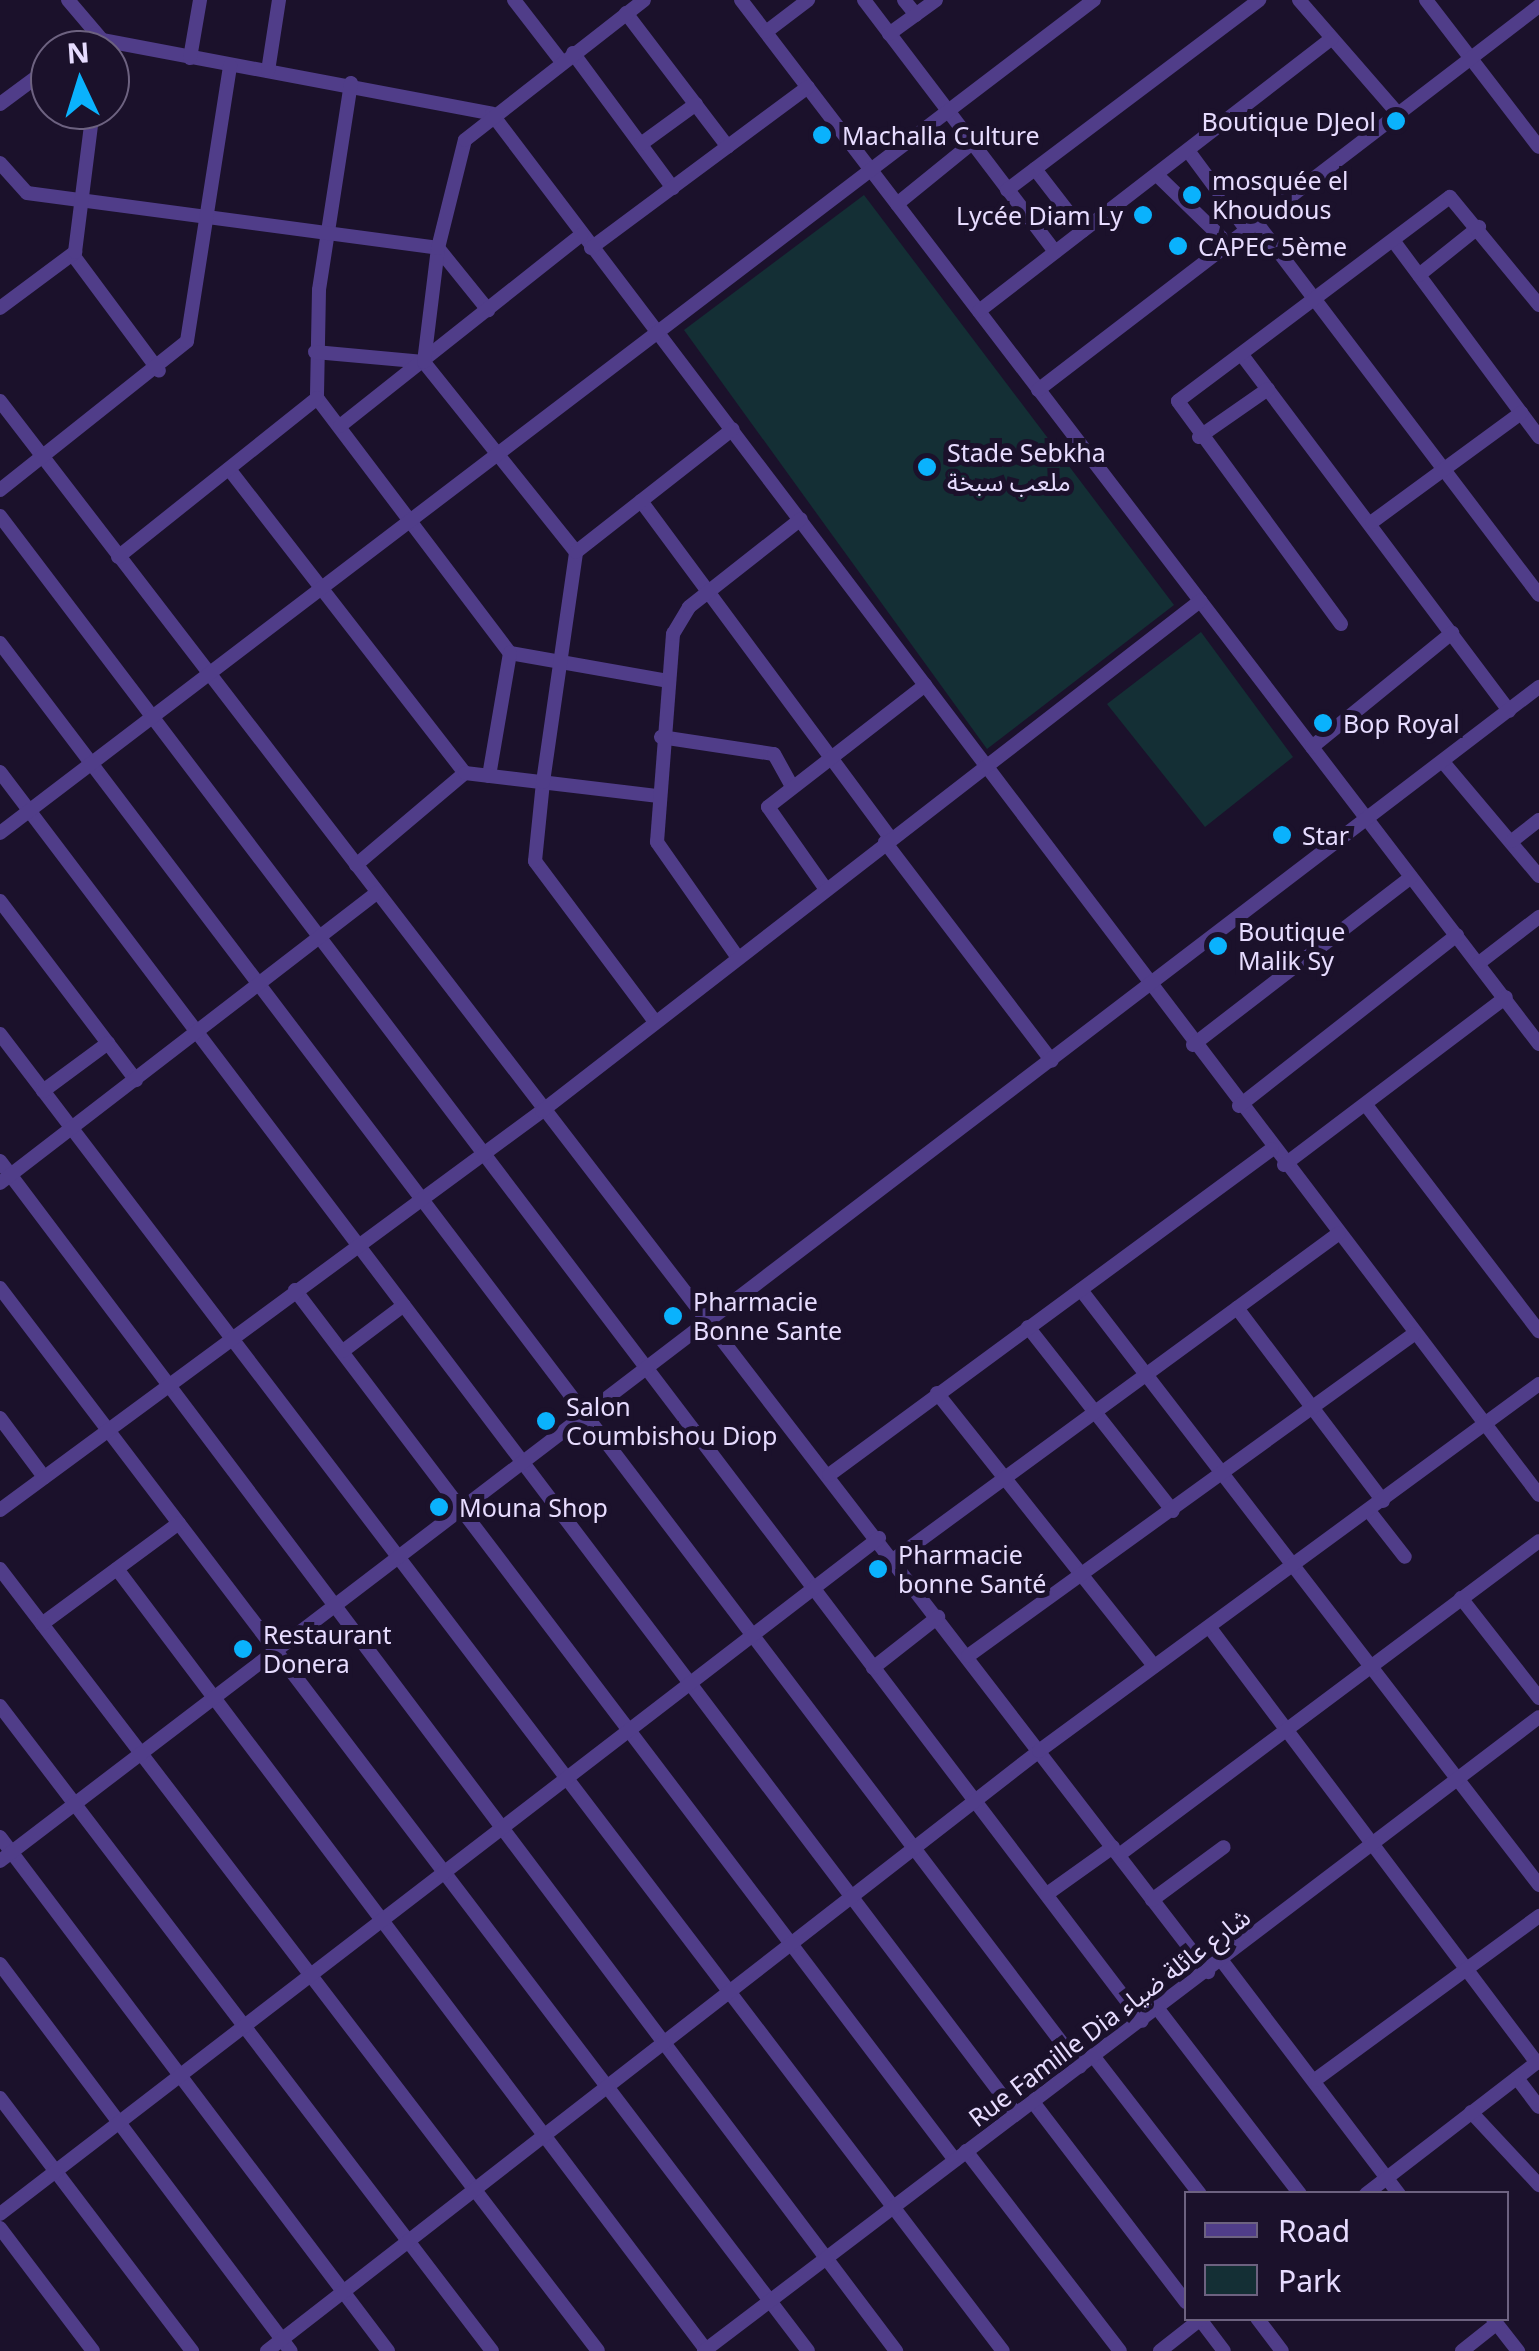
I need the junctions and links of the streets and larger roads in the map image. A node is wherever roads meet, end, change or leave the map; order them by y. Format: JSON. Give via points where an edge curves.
{"nodes":[{"id":1,"x":68,"y":0,"type":"edge"},
{"id":2,"x":200,"y":0,"type":"edge"},
{"id":3,"x":278,"y":0,"type":"edge"},
{"id":4,"x":514,"y":0,"type":"edge"},
{"id":5,"x":644,"y":0,"type":"edge"},
{"id":6,"x":741,"y":0,"type":"edge"},
{"id":7,"x":808,"y":0,"type":"edge"},
{"id":8,"x":864,"y":0,"type":"edge"},
{"id":9,"x":904,"y":0,"type":"edge"},
{"id":10,"x":936,"y":0,"type":"edge"},
{"id":11,"x":1094,"y":0,"type":"edge"},
{"id":12,"x":1260,"y":0,"type":"edge"},
{"id":13,"x":1299,"y":0,"type":"edge"},
{"id":14,"x":1426,"y":0,"type":"edge"},
{"id":15,"x":1539,"y":6,"type":"edge"},
{"id":16,"x":626,"y":13,"type":"junction"},
{"id":17,"x":916,"y":15,"type":"junction"},
{"id":18,"x":91,"y":30,"type":"edge"},
{"id":19,"x":766,"y":32,"type":"junction"},
{"id":20,"x":889,"y":34,"type":"junction"},
{"id":21,"x":1332,"y":38,"type":"junction"},
{"id":22,"x":130,"y":47,"type":"edge"},
{"id":23,"x":190,"y":58,"type":"junction"},
{"id":24,"x":568,"y":58,"type":"junction"},
{"id":25,"x":1469,"y":59,"type":"junction"},
{"id":26,"x":230,"y":65,"type":"junction"},
{"id":27,"x":268,"y":71,"type":"junction"},
{"id":28,"x":30,"y":82,"type":"edge"},
{"id":29,"x":351,"y":83,"type":"junction"},
{"id":30,"x":808,"y":87,"type":"junction"},
{"id":31,"x":0,"y":104,"type":"edge"},
{"id":32,"x":696,"y":104,"type":"junction"},
{"id":33,"x":948,"y":112,"type":"junction"},
{"id":34,"x":492,"y":114,"type":"junction"},
{"id":35,"x":1398,"y":114,"type":"junction"},
{"id":36,"x":91,"y":130,"type":"edge"},
{"id":37,"x":641,"y":144,"type":"junction"},
{"id":38,"x":972,"y":144,"type":"junction"},
{"id":39,"x":728,"y":147,"type":"junction"},
{"id":40,"x":1539,"y":147,"type":"edge"},
{"id":41,"x":1189,"y":152,"type":"junction"},
{"id":42,"x":0,"y":162,"type":"edge"},
{"id":43,"x":1034,"y":169,"type":"junction"},
{"id":44,"x":872,"y":170,"type":"junction"},
{"id":45,"x":1158,"y":176,"type":"junction"},
{"id":46,"x":673,"y":188,"type":"junction"},
{"id":47,"x":1007,"y":190,"type":"junction"},
{"id":48,"x":82,"y":202,"type":"junction"},
{"id":49,"x":897,"y":204,"type":"junction"},
{"id":50,"x":210,"y":216,"type":"junction"},
{"id":51,"x":1251,"y":226,"type":"junction"},
{"id":52,"x":1479,"y":227,"type":"junction"},
{"id":53,"x":1083,"y":231,"type":"junction"},
{"id":54,"x":328,"y":234,"type":"junction"},
{"id":55,"x":581,"y":235,"type":"junction"},
{"id":56,"x":1395,"y":243,"type":"junction"},
{"id":57,"x":1228,"y":244,"type":"junction"},
{"id":58,"x":438,"y":248,"type":"junction"},
{"id":59,"x":592,"y":248,"type":"junction"},
{"id":60,"x":1055,"y":252,"type":"junction"},
{"id":61,"x":73,"y":255,"type":"junction"},
{"id":62,"x":1418,"y":275,"type":"junction"},
{"id":63,"x":1315,"y":298,"type":"junction"},
{"id":64,"x":1539,"y":306,"type":"edge"},
{"id":65,"x":0,"y":308,"type":"edge"},
{"id":66,"x":488,"y":310,"type":"junction"},
{"id":67,"x":979,"y":311,"type":"junction"},
{"id":68,"x":660,"y":334,"type":"junction"},
{"id":69,"x":316,"y":352,"type":"junction"},
{"id":70,"x":1242,"y":354,"type":"junction"},
{"id":71,"x":424,"y":362,"type":"junction"},
{"id":72,"x":159,"y":371,"type":"junction"},
{"id":73,"x":1268,"y":389,"type":"junction"},
{"id":74,"x":1038,"y":390,"type":"junction"},
{"id":75,"x":317,"y":398,"type":"junction"},
{"id":76,"x":0,"y":402,"type":"edge"},
{"id":77,"x":1521,"y":413,"type":"junction"},
{"id":78,"x":340,"y":426,"type":"junction"},
{"id":79,"x":733,"y":428,"type":"junction"},
{"id":80,"x":1199,"y":437,"type":"junction"},
{"id":81,"x":1539,"y":437,"type":"edge"},
{"id":82,"x":41,"y":456,"type":"junction"},
{"id":83,"x":498,"y":457,"type":"junction"},
{"id":84,"x":1443,"y":468,"type":"junction"},
{"id":85,"x":229,"y":469,"type":"junction"},
{"id":86,"x":0,"y":490,"type":"edge"},
{"id":87,"x":640,"y":500,"type":"junction"},
{"id":88,"x":0,"y":516,"type":"edge"},
{"id":89,"x":801,"y":518,"type":"junction"},
{"id":90,"x":414,"y":522,"type":"junction"},
{"id":91,"x":1372,"y":522,"type":"junction"},
{"id":92,"x":576,"y":552,"type":"junction"},
{"id":93,"x":118,"y":557,"type":"junction"},
{"id":94,"x":324,"y":590,"type":"junction"},
{"id":95,"x":708,"y":592,"type":"junction"},
{"id":96,"x":1539,"y":595,"type":"edge"},
{"id":97,"x":1200,"y":600,"type":"junction"},
{"id":98,"x":1342,"y":624,"type":"dead end"},
{"id":99,"x":1452,"y":633,"type":"junction"},
{"id":100,"x":0,"y":642,"type":"edge"},
{"id":101,"x":510,"y":653,"type":"junction"},
{"id":102,"x":560,"y":668,"type":"junction"},
{"id":103,"x":210,"y":676,"type":"junction"},
{"id":104,"x":668,"y":681,"type":"junction"},
{"id":105,"x":925,"y":685,"type":"junction"},
{"id":106,"x":1539,"y":687,"type":"edge"},
{"id":107,"x":1509,"y":712,"type":"junction"},
{"id":108,"x":153,"y":718,"type":"junction"},
{"id":109,"x":661,"y":737,"type":"junction"},
{"id":110,"x":1312,"y":746,"type":"junction"},
{"id":111,"x":828,"y":756,"type":"junction"},
{"id":112,"x":92,"y":762,"type":"junction"},
{"id":113,"x":1443,"y":762,"type":"junction"},
{"id":114,"x":986,"y":765,"type":"junction"},
{"id":115,"x":0,"y":772,"type":"edge"},
{"id":116,"x":466,"y":773,"type":"junction"},
{"id":117,"x":488,"y":776,"type":"junction"},
{"id":118,"x":543,"y":782,"type":"junction"},
{"id":119,"x":791,"y":785,"type":"junction"},
{"id":120,"x":657,"y":796,"type":"junction"},
{"id":121,"x":30,"y":810,"type":"junction"},
{"id":122,"x":1368,"y":820,"type":"junction"},
{"id":123,"x":1539,"y":820,"type":"edge"},
{"id":124,"x":0,"y":834,"type":"edge"},
{"id":125,"x":888,"y":841,"type":"junction"},
{"id":126,"x":1512,"y":841,"type":"junction"},
{"id":127,"x":356,"y":865,"type":"junction"},
{"id":128,"x":1539,"y":876,"type":"edge"},
{"id":129,"x":1411,"y":877,"type":"junction"},
{"id":130,"x":825,"y":888,"type":"junction"},
{"id":131,"x":378,"y":893,"type":"junction"},
{"id":132,"x":0,"y":901,"type":"edge"},
{"id":133,"x":1539,"y":917,"type":"edge"},
{"id":134,"x":1457,"y":935,"type":"junction"},
{"id":135,"x":319,"y":938,"type":"junction"},
{"id":136,"x":736,"y":955,"type":"junction"},
{"id":137,"x":1479,"y":963,"type":"junction"},
{"id":138,"x":261,"y":983,"type":"junction"},
{"id":139,"x":1148,"y":987,"type":"junction"},
{"id":140,"x":1506,"y":997,"type":"junction"},
{"id":141,"x":652,"y":1020,"type":"junction"},
{"id":142,"x":196,"y":1033,"type":"junction"},
{"id":143,"x":0,"y":1034,"type":"edge"},
{"id":144,"x":108,"y":1042,"type":"junction"},
{"id":145,"x":1539,"y":1044,"type":"edge"},
{"id":146,"x":1193,"y":1045,"type":"junction"},
{"id":147,"x":1052,"y":1062,"type":"junction"},
{"id":148,"x":136,"y":1080,"type":"junction"},
{"id":149,"x":43,"y":1091,"type":"junction"},
{"id":150,"x":1366,"y":1105,"type":"junction"},
{"id":151,"x":1239,"y":1106,"type":"junction"},
{"id":152,"x":542,"y":1110,"type":"junction"},
{"id":153,"x":74,"y":1129,"type":"junction"},
{"id":154,"x":1272,"y":1149,"type":"junction"},
{"id":155,"x":480,"y":1155,"type":"junction"},
{"id":156,"x":0,"y":1161,"type":"edge"},
{"id":157,"x":1284,"y":1165,"type":"junction"},
{"id":158,"x":5,"y":1179,"type":"edge"},
{"id":159,"x":426,"y":1197,"type":"junction"},
{"id":160,"x":1338,"y":1234,"type":"junction"},
{"id":161,"x":360,"y":1246,"type":"junction"},
{"id":162,"x":0,"y":1288,"type":"edge"},
{"id":163,"x":295,"y":1290,"type":"junction"},
{"id":164,"x":1081,"y":1290,"type":"junction"},
{"id":165,"x":404,"y":1305,"type":"junction"},
{"id":166,"x":1237,"y":1308,"type":"junction"},
{"id":167,"x":710,"y":1324,"type":"junction"},
{"id":168,"x":1028,"y":1327,"type":"junction"},
{"id":169,"x":1539,"y":1331,"type":"edge"},
{"id":170,"x":1414,"y":1334,"type":"junction"},
{"id":171,"x":232,"y":1338,"type":"junction"},
{"id":172,"x":343,"y":1351,"type":"junction"},
{"id":173,"x":646,"y":1373,"type":"junction"},
{"id":174,"x":1146,"y":1379,"type":"junction"},
{"id":175,"x":1539,"y":1384,"type":"edge"},
{"id":176,"x":168,"y":1385,"type":"junction"},
{"id":177,"x":937,"y":1393,"type":"junction"},
{"id":178,"x":1313,"y":1408,"type":"junction"},
{"id":179,"x":583,"y":1417,"type":"junction"},
{"id":180,"x":1096,"y":1417,"type":"junction"},
{"id":181,"x":0,"y":1418,"type":"edge"},
{"id":182,"x":1484,"y":1426,"type":"junction"},
{"id":183,"x":108,"y":1430,"type":"junction"},
{"id":184,"x":529,"y":1460,"type":"junction"},
{"id":185,"x":1223,"y":1474,"type":"junction"},
{"id":186,"x":829,"y":1475,"type":"junction"},
{"id":187,"x":44,"y":1477,"type":"junction"},
{"id":188,"x":1011,"y":1480,"type":"junction"},
{"id":189,"x":1539,"y":1495,"type":"edge"},
{"id":190,"x":1383,"y":1501,"type":"junction"},
{"id":191,"x":0,"y":1510,"type":"edge"},
{"id":192,"x":462,"y":1511,"type":"junction"},
{"id":193,"x":1172,"y":1511,"type":"junction"},
{"id":194,"x":1369,"y":1511,"type":"junction"},
{"id":195,"x":178,"y":1523,"type":"junction"},
{"id":196,"x":879,"y":1538,"type":"junction"},
{"id":197,"x":1539,"y":1541,"type":"edge"},
{"id":198,"x":1405,"y":1557,"type":"dead end"},
{"id":199,"x":400,"y":1558,"type":"junction"},
{"id":200,"x":894,"y":1560,"type":"junction"},
{"id":201,"x":1293,"y":1568,"type":"junction"},
{"id":202,"x":0,"y":1569,"type":"edge"},
{"id":203,"x":118,"y":1569,"type":"junction"},
{"id":204,"x":1085,"y":1573,"type":"junction"},
{"id":205,"x":812,"y":1588,"type":"junction"},
{"id":206,"x":1461,"y":1598,"type":"junction"},
{"id":207,"x":337,"y":1605,"type":"junction"},
{"id":208,"x":938,"y":1617,"type":"junction"},
{"id":209,"x":42,"y":1624,"type":"junction"},
{"id":210,"x":1210,"y":1628,"type":"junction"},
{"id":211,"x":749,"y":1638,"type":"junction"},
{"id":212,"x":276,"y":1652,"type":"junction"},
{"id":213,"x":968,"y":1656,"type":"junction"},
{"id":214,"x":1154,"y":1666,"type":"junction"},
{"id":215,"x":1370,"y":1666,"type":"junction"},
{"id":216,"x":872,"y":1668,"type":"junction"},
{"id":217,"x":696,"y":1684,"type":"junction"},
{"id":218,"x":215,"y":1698,"type":"junction"},
{"id":219,"x":1539,"y":1698,"type":"edge"},
{"id":220,"x":0,"y":1706,"type":"edge"},
{"id":221,"x":1538,"y":1720,"type":"edge"},
{"id":222,"x":1285,"y":1729,"type":"junction"},
{"id":223,"x":632,"y":1732,"type":"junction"},
{"id":224,"x":1039,"y":1751,"type":"junction"},
{"id":225,"x":142,"y":1754,"type":"junction"},
{"id":226,"x":568,"y":1780,"type":"junction"},
{"id":227,"x":1458,"y":1780,"type":"junction"},
{"id":228,"x":976,"y":1801,"type":"junction"},
{"id":229,"x":76,"y":1803,"type":"junction"},
{"id":230,"x":506,"y":1828,"type":"junction"},
{"id":231,"x":0,"y":1837,"type":"edge"},
{"id":232,"x":1373,"y":1845,"type":"junction"},
{"id":233,"x":1224,"y":1847,"type":"dead end"},
{"id":234,"x":916,"y":1848,"type":"junction"},
{"id":235,"x":1116,"y":1852,"type":"junction"},
{"id":236,"x":6,"y":1857,"type":"edge"},
{"id":237,"x":446,"y":1874,"type":"junction"},
{"id":238,"x":1539,"y":1885,"type":"edge"},
{"id":239,"x":1046,"y":1894,"type":"junction"},
{"id":240,"x":854,"y":1897,"type":"junction"},
{"id":241,"x":1152,"y":1900,"type":"junction"},
{"id":242,"x":1539,"y":1916,"type":"edge"},
{"id":243,"x":384,"y":1922,"type":"junction"},
{"id":244,"x":793,"y":1945,"type":"junction"},
{"id":245,"x":1222,"y":1961,"type":"junction"},
{"id":246,"x":0,"y":1964,"type":"edge"},
{"id":247,"x":1467,"y":1970,"type":"junction"},
{"id":248,"x":1208,"y":1972,"type":"junction"},
{"id":249,"x":312,"y":1976,"type":"junction"},
{"id":250,"x":730,"y":1994,"type":"junction"},
{"id":251,"x":1158,"y":2009,"type":"junction"},
{"id":252,"x":1142,"y":2021,"type":"junction"},
{"id":253,"x":244,"y":2028,"type":"junction"},
{"id":254,"x":668,"y":2042,"type":"junction"},
{"id":255,"x":1094,"y":2057,"type":"junction"},
{"id":256,"x":1538,"y":2062,"type":"edge"},
{"id":257,"x":1080,"y":2067,"type":"junction"},
{"id":258,"x":181,"y":2076,"type":"junction"},
{"id":259,"x":1516,"y":2078,"type":"junction"},
{"id":260,"x":1315,"y":2080,"type":"junction"},
{"id":261,"x":609,"y":2090,"type":"junction"},
{"id":262,"x":0,"y":2098,"type":"edge"},
{"id":263,"x":1033,"y":2102,"type":"junction"},
{"id":264,"x":1539,"y":2107,"type":"edge"},
{"id":265,"x":1472,"y":2112,"type":"junction"},
{"id":266,"x":1016,"y":2114,"type":"junction"},
{"id":267,"x":119,"y":2124,"type":"junction"},
{"id":268,"x":547,"y":2138,"type":"junction"},
{"id":269,"x":961,"y":2156,"type":"junction"},
{"id":270,"x":57,"y":2171,"type":"junction"},
{"id":271,"x":1387,"y":2178,"type":"junction"},
{"id":272,"x":1539,"y":2185,"type":"edge"},
{"id":273,"x":1198,"y":2191,"type":"edge"},
{"id":274,"x":1298,"y":2191,"type":"edge"},
{"id":275,"x":1370,"y":2191,"type":"edge"},
{"id":276,"x":1397,"y":2191,"type":"edge"},
{"id":277,"x":477,"y":2193,"type":"junction"},
{"id":278,"x":892,"y":2207,"type":"junction"},
{"id":279,"x":0,"y":2214,"type":"edge"},
{"id":280,"x":0,"y":2228,"type":"edge"},
{"id":281,"x":409,"y":2244,"type":"junction"},
{"id":282,"x":826,"y":2258,"type":"junction"},
{"id":283,"x":344,"y":2294,"type":"junction"},
{"id":284,"x":1184,"y":2299,"type":"edge"},
{"id":285,"x":770,"y":2301,"type":"junction"},
{"id":286,"x":1198,"y":2321,"type":"edge"},
{"id":287,"x":1202,"y":2321,"type":"edge"},
{"id":288,"x":1258,"y":2321,"type":"edge"},
{"id":289,"x":1494,"y":2321,"type":"edge"},
{"id":290,"x":287,"y":2345,"type":"edge"},
{"id":291,"x":93,"y":2351,"type":"edge"},
{"id":292,"x":192,"y":2351,"type":"edge"},
{"id":293,"x":267,"y":2351,"type":"edge"},
{"id":294,"x":388,"y":2351,"type":"edge"},
{"id":295,"x":492,"y":2351,"type":"edge"},
{"id":296,"x":598,"y":2351,"type":"edge"},
{"id":297,"x":706,"y":2351,"type":"edge"},
{"id":298,"x":808,"y":2351,"type":"edge"},
{"id":299,"x":896,"y":2351,"type":"edge"},
{"id":300,"x":1004,"y":2351,"type":"edge"},
{"id":301,"x":1120,"y":2351,"type":"edge"},
{"id":302,"x":1160,"y":2351,"type":"edge"},
{"id":303,"x":1224,"y":2351,"type":"edge"},
{"id":304,"x":1282,"y":2351,"type":"edge"},
{"id":305,"x":1462,"y":2351,"type":"edge"},
{"id":306,"x":1518,"y":2351,"type":"edge"}],
"edges":[{"from":1,"to":18,"type":"street"},
{"from":2,"to":23,"type":"street"},
{"from":3,"to":27,"type":"street"},
{"from":4,"to":24,"type":"street"},
{"from":5,"to":16,"type":"street"},
{"from":6,"to":19,"type":"street"},
{"from":7,"to":19,"type":"street"},
{"from":8,"to":20,"type":"street"},
{"from":9,"to":17,"type":"street"},
{"from":10,"to":17,"type":"street"},
{"from":11,"to":33,"type":"street"},
{"from":12,"to":43,"type":"street"},
{"from":13,"to":21,"type":"street"},
{"from":14,"to":25,"type":"street"},
{"from":15,"to":25,"type":"street"},
{"from":16,"to":24,"type":"street"},
{"from":16,"to":32,"type":"street"},
{"from":17,"to":20,"type":"street"},
{"from":19,"to":30,"type":"street"},
{"from":20,"to":33,"type":"street"},
{"from":21,"to":35,"type":"street"},
{"from":21,"to":41,"type":"street"},
{"from":22,"to":23,"type":"street"},
{"from":23,"to":26,"type":"street"},
{"from":24,"to":34,"type":"street"},
{"from":24,"to":37,"type":"street"},
{"from":25,"to":35,"type":"street"},
{"from":25,"to":40,"type":"street"},
{"from":26,"to":27,"type":"street"},
{"from":26,"to":50,"type":"street"},
{"from":27,"to":29,"type":"street"},
{"from":28,"to":31,"type":"street"},
{"from":29,"to":34,"type":"street"},
{"from":29,"to":54,"type":"street"},
{"from":30,"to":39,"type":"street"},
{"from":30,"to":44,"type":"street"},
{"from":32,"to":37,"type":"street"},
{"from":32,"to":39,"type":"street"},
{"from":33,"to":38,"type":"street"},
{"from":33,"to":44,"type":"street"},
{"from":34,"to":55,"type":"street"},
{"from":34,"to":58,"type":"street","via":[[454,158]]},
{"from":35,"to":51,"type":"street"},
{"from":36,"to":48,"type":"street"},
{"from":37,"to":46,"type":"street"},
{"from":38,"to":47,"type":"street"},
{"from":38,"to":49,"type":"street"},
{"from":39,"to":46,"type":"street"},
{"from":41,"to":45,"type":"street"},
{"from":41,"to":51,"type":"street"},
{"from":42,"to":48,"type":"street","via":[[28,192]]},
{"from":43,"to":47,"type":"street"},
{"from":43,"to":53,"type":"street"},
{"from":44,"to":49,"type":"street"},
{"from":44,"to":68,"type":"street"},
{"from":45,"to":53,"type":"street"},
{"from":45,"to":57,"type":"street"},
{"from":46,"to":59,"type":"street"},
{"from":47,"to":60,"type":"street"},
{"from":48,"to":50,"type":"street"},
{"from":48,"to":61,"type":"street"},
{"from":49,"to":67,"type":"street"},
{"from":50,"to":54,"type":"street"},
{"from":50,"to":72,"type":"street","via":[[192,326]]},
{"from":51,"to":57,"type":"street"},
{"from":51,"to":63,"type":"street"},
{"from":52,"to":56,"type":"street","via":[[1450,197]]},
{"from":52,"to":62,"type":"street"},
{"from":52,"to":64,"type":"street"},
{"from":53,"to":60,"type":"street"},
{"from":54,"to":58,"type":"street"},
{"from":54,"to":69,"type":"street"},
{"from":55,"to":59,"type":"street"},
{"from":55,"to":66,"type":"street"},
{"from":56,"to":62,"type":"street"},
{"from":56,"to":63,"type":"street"},
{"from":57,"to":74,"type":"street"},
{"from":58,"to":66,"type":"street"},
{"from":58,"to":71,"type":"street"},
{"from":59,"to":68,"type":"street"},
{"from":60,"to":67,"type":"street"},
{"from":61,"to":65,"type":"street"},
{"from":61,"to":72,"type":"street"},
{"from":62,"to":77,"type":"street"},
{"from":63,"to":70,"type":"street"},
{"from":63,"to":84,"type":"street"},
{"from":66,"to":71,"type":"street"},
{"from":67,"to":74,"type":"street"},
{"from":68,"to":79,"type":"street"},
{"from":68,"to":83,"type":"street"},
{"from":69,"to":71,"type":"street"},
{"from":69,"to":75,"type":"street"},
{"from":70,"to":73,"type":"street"},
{"from":70,"to":80,"type":"street","via":[[1178,402]]},
{"from":71,"to":78,"type":"street"},
{"from":71,"to":83,"type":"street"},
{"from":72,"to":82,"type":"street"},
{"from":73,"to":80,"type":"street"},
{"from":73,"to":91,"type":"street"},
{"from":74,"to":97,"type":"street"},
{"from":75,"to":78,"type":"street"},
{"from":75,"to":85,"type":"street"},
{"from":76,"to":82,"type":"street"},
{"from":77,"to":81,"type":"street"},
{"from":77,"to":84,"type":"street"},
{"from":78,"to":90,"type":"street"},
{"from":79,"to":87,"type":"street"},
{"from":79,"to":89,"type":"street"},
{"from":80,"to":98,"type":"street"},
{"from":82,"to":86,"type":"street"},
{"from":82,"to":93,"type":"street"},
{"from":83,"to":90,"type":"street"},
{"from":83,"to":92,"type":"street"},
{"from":84,"to":91,"type":"street"},
{"from":84,"to":96,"type":"street"},
{"from":85,"to":93,"type":"street"},
{"from":85,"to":94,"type":"street"},
{"from":87,"to":92,"type":"street"},
{"from":87,"to":95,"type":"street"},
{"from":88,"to":108,"type":"street"},
{"from":89,"to":95,"type":"street"},
{"from":89,"to":105,"type":"street"},
{"from":90,"to":94,"type":"street"},
{"from":90,"to":101,"type":"street"},
{"from":91,"to":99,"type":"street"},
{"from":92,"to":102,"type":"street"},
{"from":93,"to":103,"type":"street"},
{"from":94,"to":103,"type":"street"},
{"from":94,"to":116,"type":"street"},
{"from":95,"to":104,"type":"street","via":[[680,618]]},
{"from":95,"to":111,"type":"street"},
{"from":97,"to":110,"type":"street"},
{"from":97,"to":114,"type":"street"},
{"from":99,"to":107,"type":"street"},
{"from":99,"to":110,"type":"street"},
{"from":100,"to":112,"type":"street"},
{"from":101,"to":102,"type":"street"},
{"from":101,"to":117,"type":"street"},
{"from":102,"to":104,"type":"street"},
{"from":102,"to":118,"type":"street"},
{"from":103,"to":108,"type":"street"},
{"from":103,"to":127,"type":"street"},
{"from":104,"to":109,"type":"street"},
{"from":105,"to":111,"type":"street"},
{"from":105,"to":114,"type":"street"},
{"from":106,"to":107,"type":"street"},
{"from":107,"to":113,"type":"street"},
{"from":108,"to":112,"type":"street"},
{"from":108,"to":135,"type":"street"},
{"from":109,"to":119,"type":"street","via":[[774,754]]},
{"from":109,"to":120,"type":"street"},
{"from":110,"to":122,"type":"street"},
{"from":111,"to":119,"type":"street"},
{"from":111,"to":125,"type":"street"},
{"from":112,"to":121,"type":"street"},
{"from":112,"to":138,"type":"street"},
{"from":113,"to":122,"type":"street"},
{"from":113,"to":126,"type":"street"},
{"from":114,"to":125,"type":"street"},
{"from":114,"to":139,"type":"street"},
{"from":115,"to":121,"type":"street"},
{"from":116,"to":117,"type":"street"},
{"from":116,"to":127,"type":"street"},
{"from":117,"to":118,"type":"street"},
{"from":118,"to":120,"type":"street"},
{"from":118,"to":141,"type":"street","via":[[534,860]]},
{"from":119,"to":130,"type":"street","via":[[770,815]]},
{"from":120,"to":136,"type":"street","via":[[659,848]]},
{"from":121,"to":124,"type":"street"},
{"from":121,"to":142,"type":"street"},
{"from":122,"to":129,"type":"street"},
{"from":122,"to":139,"type":"street"},
{"from":123,"to":126,"type":"street"},
{"from":125,"to":130,"type":"street"},
{"from":125,"to":147,"type":"street"},
{"from":126,"to":128,"type":"street"},
{"from":127,"to":131,"type":"street"},
{"from":129,"to":134,"type":"street"},
{"from":129,"to":146,"type":"street"},
{"from":130,"to":136,"type":"street"},
{"from":131,"to":135,"type":"street"},
{"from":131,"to":152,"type":"street"},
{"from":132,"to":144,"type":"street"},
{"from":133,"to":137,"type":"street"},
{"from":134,"to":137,"type":"street"},
{"from":134,"to":151,"type":"street"},
{"from":135,"to":138,"type":"street"},
{"from":135,"to":155,"type":"street"},
{"from":136,"to":141,"type":"street"},
{"from":137,"to":140,"type":"street"},
{"from":138,"to":142,"type":"street"},
{"from":138,"to":159,"type":"street"},
{"from":139,"to":146,"type":"street"},
{"from":139,"to":147,"type":"street"},
{"from":140,"to":145,"type":"street"},
{"from":140,"to":150,"type":"street"},
{"from":141,"to":152,"type":"street"},
{"from":142,"to":148,"type":"street"},
{"from":142,"to":161,"type":"street"},
{"from":143,"to":149,"type":"street"},
{"from":144,"to":148,"type":"street"},
{"from":144,"to":149,"type":"street"},
{"from":146,"to":151,"type":"street"},
{"from":147,"to":167,"type":"street"},
{"from":148,"to":153,"type":"street"},
{"from":149,"to":153,"type":"street"},
{"from":150,"to":157,"type":"street"},
{"from":150,"to":169,"type":"street"},
{"from":151,"to":154,"type":"street"},
{"from":152,"to":155,"type":"street"},
{"from":152,"to":167,"type":"street"},
{"from":153,"to":158,"type":"street"},
{"from":153,"to":171,"type":"street"},
{"from":154,"to":157,"type":"street"},
{"from":154,"to":164,"type":"street"},
{"from":155,"to":159,"type":"street"},
{"from":155,"to":173,"type":"street"},
{"from":156,"to":158,"type":"street"},
{"from":157,"to":160,"type":"street"},
{"from":158,"to":176,"type":"street"},
{"from":159,"to":161,"type":"street"},
{"from":159,"to":179,"type":"street"},
{"from":160,"to":166,"type":"street"},
{"from":160,"to":170,"type":"street"},
{"from":161,"to":163,"type":"street"},
{"from":161,"to":165,"type":"street"},
{"from":162,"to":183,"type":"street"},
{"from":163,"to":171,"type":"street"},
{"from":163,"to":172,"type":"street"},
{"from":164,"to":168,"type":"street"},
{"from":164,"to":174,"type":"street"},
{"from":165,"to":172,"type":"street"},
{"from":165,"to":184,"type":"street"},
{"from":166,"to":174,"type":"street"},
{"from":166,"to":178,"type":"street"},
{"from":167,"to":173,"type":"street"},
{"from":167,"to":186,"type":"street"},
{"from":168,"to":177,"type":"street"},
{"from":168,"to":180,"type":"street"},
{"from":170,"to":178,"type":"street"},
{"from":170,"to":182,"type":"street"},
{"from":171,"to":176,"type":"street"},
{"from":171,"to":199,"type":"street"},
{"from":172,"to":192,"type":"street"},
{"from":173,"to":179,"type":"street"},
{"from":173,"to":205,"type":"street"},
{"from":174,"to":180,"type":"street"},
{"from":174,"to":185,"type":"street"},
{"from":175,"to":182,"type":"street"},
{"from":176,"to":183,"type":"street"},
{"from":176,"to":207,"type":"street"},
{"from":177,"to":186,"type":"street"},
{"from":177,"to":188,"type":"street"},
{"from":178,"to":185,"type":"street"},
{"from":178,"to":190,"type":"street"},
{"from":179,"to":184,"type":"street"},
{"from":179,"to":211,"type":"street"},
{"from":180,"to":188,"type":"street"},
{"from":180,"to":193,"type":"street"},
{"from":181,"to":187,"type":"street"},
{"from":182,"to":189,"type":"street"},
{"from":182,"to":190,"type":"street"},
{"from":183,"to":187,"type":"street"},
{"from":183,"to":195,"type":"street"},
{"from":184,"to":192,"type":"street"},
{"from":184,"to":217,"type":"street"},
{"from":185,"to":193,"type":"street"},
{"from":185,"to":201,"type":"street"},
{"from":186,"to":196,"type":"street"},
{"from":187,"to":191,"type":"street"},
{"from":188,"to":200,"type":"street"},
{"from":188,"to":204,"type":"street"},
{"from":190,"to":194,"type":"street"},
{"from":192,"to":199,"type":"street"},
{"from":192,"to":223,"type":"street"},
{"from":193,"to":204,"type":"street"},
{"from":194,"to":198,"type":"street"},
{"from":194,"to":201,"type":"street"},
{"from":195,"to":203,"type":"street"},
{"from":195,"to":212,"type":"street"},
{"from":196,"to":200,"type":"street"},
{"from":196,"to":205,"type":"street"},
{"from":197,"to":206,"type":"street"},
{"from":199,"to":207,"type":"street"},
{"from":199,"to":226,"type":"street"},
{"from":200,"to":208,"type":"street"},
{"from":201,"to":210,"type":"street"},
{"from":201,"to":215,"type":"street"},
{"from":202,"to":209,"type":"street"},
{"from":203,"to":209,"type":"street"},
{"from":203,"to":218,"type":"street"},
{"from":204,"to":213,"type":"street"},
{"from":204,"to":214,"type":"street"},
{"from":205,"to":211,"type":"street"},
{"from":205,"to":216,"type":"street"},
{"from":206,"to":215,"type":"street"},
{"from":206,"to":219,"type":"street"},
{"from":207,"to":212,"type":"street"},
{"from":207,"to":230,"type":"street"},
{"from":208,"to":213,"type":"street"},
{"from":208,"to":216,"type":"street"},
{"from":209,"to":225,"type":"street"},
{"from":210,"to":214,"type":"street"},
{"from":210,"to":222,"type":"street"},
{"from":211,"to":217,"type":"street"},
{"from":211,"to":234,"type":"street"},
{"from":212,"to":218,"type":"street"},
{"from":212,"to":237,"type":"street"},
{"from":213,"to":224,"type":"street"},
{"from":214,"to":224,"type":"street"},
{"from":215,"to":222,"type":"street"},
{"from":215,"to":227,"type":"street"},
{"from":216,"to":228,"type":"street"},
{"from":217,"to":223,"type":"street"},
{"from":217,"to":240,"type":"street"},
{"from":218,"to":225,"type":"street"},
{"from":218,"to":243,"type":"street"},
{"from":220,"to":229,"type":"street"},
{"from":221,"to":227,"type":"street","name":"Rue Famille Dia شارع عائلة ضياء"},
{"from":222,"to":232,"type":"street"},
{"from":222,"to":235,"type":"street"},
{"from":223,"to":226,"type":"street"},
{"from":223,"to":244,"type":"street"},
{"from":224,"to":228,"type":"street"},
{"from":224,"to":235,"type":"street"},
{"from":225,"to":229,"type":"street"},
{"from":225,"to":249,"type":"street"},
{"from":226,"to":230,"type":"street"},
{"from":226,"to":250,"type":"street"},
{"from":227,"to":232,"type":"street","name":"Rue Famille Dia شارع عائلة ضياء"},
{"from":227,"to":238,"type":"street"},
{"from":228,"to":234,"type":"street"},
{"from":228,"to":239,"type":"street"},
{"from":229,"to":236,"type":"street"},
{"from":229,"to":253,"type":"street"},
{"from":230,"to":237,"type":"street"},
{"from":230,"to":254,"type":"street"},
{"from":231,"to":236,"type":"street"},
{"from":232,"to":245,"type":"street","name":"Rue Famille Dia شارع عائلة ضياء"},
{"from":232,"to":247,"type":"street"},
{"from":233,"to":241,"type":"street"},
{"from":234,"to":240,"type":"street"},
{"from":234,"to":257,"type":"street"},
{"from":235,"to":239,"type":"street"},
{"from":235,"to":241,"type":"street"},
{"from":236,"to":258,"type":"street"},
{"from":237,"to":243,"type":"street"},
{"from":237,"to":261,"type":"street"},
{"from":239,"to":252,"type":"street"},
{"from":240,"to":244,"type":"street"},
{"from":240,"to":266,"type":"street"},
{"from":241,"to":248,"type":"street"},
{"from":242,"to":247,"type":"street"},
{"from":243,"to":249,"type":"street"},
{"from":243,"to":268,"type":"street"},
{"from":244,"to":250,"type":"street"},
{"from":244,"to":269,"type":"street"},
{"from":245,"to":248,"type":"street","name":"Rue Famille Dia شارع عائلة ضياء"},
{"from":245,"to":260,"type":"street"},
{"from":246,"to":267,"type":"street"},
{"from":247,"to":256,"type":"street"},
{"from":247,"to":260,"type":"street"},
{"from":248,"to":251,"type":"street","name":"Rue Famille Dia شارع عائلة ضياء"},
{"from":249,"to":253,"type":"street"},
{"from":249,"to":277,"type":"street"},
{"from":250,"to":254,"type":"street"},
{"from":250,"to":278,"type":"street"},
{"from":251,"to":252,"type":"street","name":"Rue Famille Dia شارع عائلة ضياء"},
{"from":251,"to":274,"type":"street"},
{"from":252,"to":255,"type":"street","name":"Rue Famille Dia شارع عائلة ضياء"},
{"from":253,"to":258,"type":"street"},
{"from":253,"to":281,"type":"street"},
{"from":254,"to":261,"type":"street"},
{"from":254,"to":282,"type":"street"},
{"from":255,"to":257,"type":"street","name":"Rue Famille Dia شارع عائلة ضياء"},
{"from":255,"to":273,"type":"street"},
{"from":256,"to":259,"type":"street"},
{"from":257,"to":263,"type":"street","name":"Rue Famille Dia شارع عائلة ضياء"},
{"from":258,"to":267,"type":"street"},
{"from":258,"to":283,"type":"street"},
{"from":259,"to":264,"type":"street"},
{"from":259,"to":265,"type":"street"},
{"from":260,"to":271,"type":"street"},
{"from":261,"to":268,"type":"street"},
{"from":261,"to":285,"type":"street"},
{"from":262,"to":270,"type":"street"},
{"from":263,"to":266,"type":"street","name":"Rue Famille Dia شارع عائلة ضياء"},
{"from":263,"to":284,"type":"street"},
{"from":265,"to":271,"type":"street"},
{"from":265,"to":272,"type":"street"},
{"from":266,"to":269,"type":"street","name":"Rue Famille Dia شارع عائلة ضياء"},
{"from":267,"to":270,"type":"street"},
{"from":267,"to":290,"type":"street"},
{"from":268,"to":277,"type":"street"},
{"from":268,"to":297,"type":"street"},
{"from":269,"to":278,"type":"street","name":"Rue Famille Dia شارع عائلة ضياء"},
{"from":269,"to":301,"type":"street"},
{"from":270,"to":279,"type":"street"},
{"from":270,"to":292,"type":"street"},
{"from":271,"to":275,"type":"street"},
{"from":271,"to":276,"type":"street"},
{"from":277,"to":281,"type":"street"},
{"from":277,"to":296,"type":"street"},
{"from":278,"to":282,"type":"street","name":"Rue Famille Dia شارع عائلة ضياء"},
{"from":278,"to":300,"type":"street"},
{"from":280,"to":291,"type":"street"},
{"from":281,"to":283,"type":"street"},
{"from":281,"to":295,"type":"street"},
{"from":282,"to":285,"type":"street","name":"Rue Famille Dia شارع عائلة ضياء"},
{"from":282,"to":299,"type":"street"},
{"from":283,"to":290,"type":"street"},
{"from":283,"to":294,"type":"street"},
{"from":285,"to":297,"type":"street","name":"Rue Famille Dia شارع عائلة ضياء"},
{"from":285,"to":298,"type":"street"},
{"from":286,"to":302,"type":"street"},
{"from":287,"to":303,"type":"street"},
{"from":288,"to":304,"type":"street"},
{"from":289,"to":305,"type":"street"},
{"from":289,"to":306,"type":"street"},
{"from":290,"to":293,"type":"street"}]}
